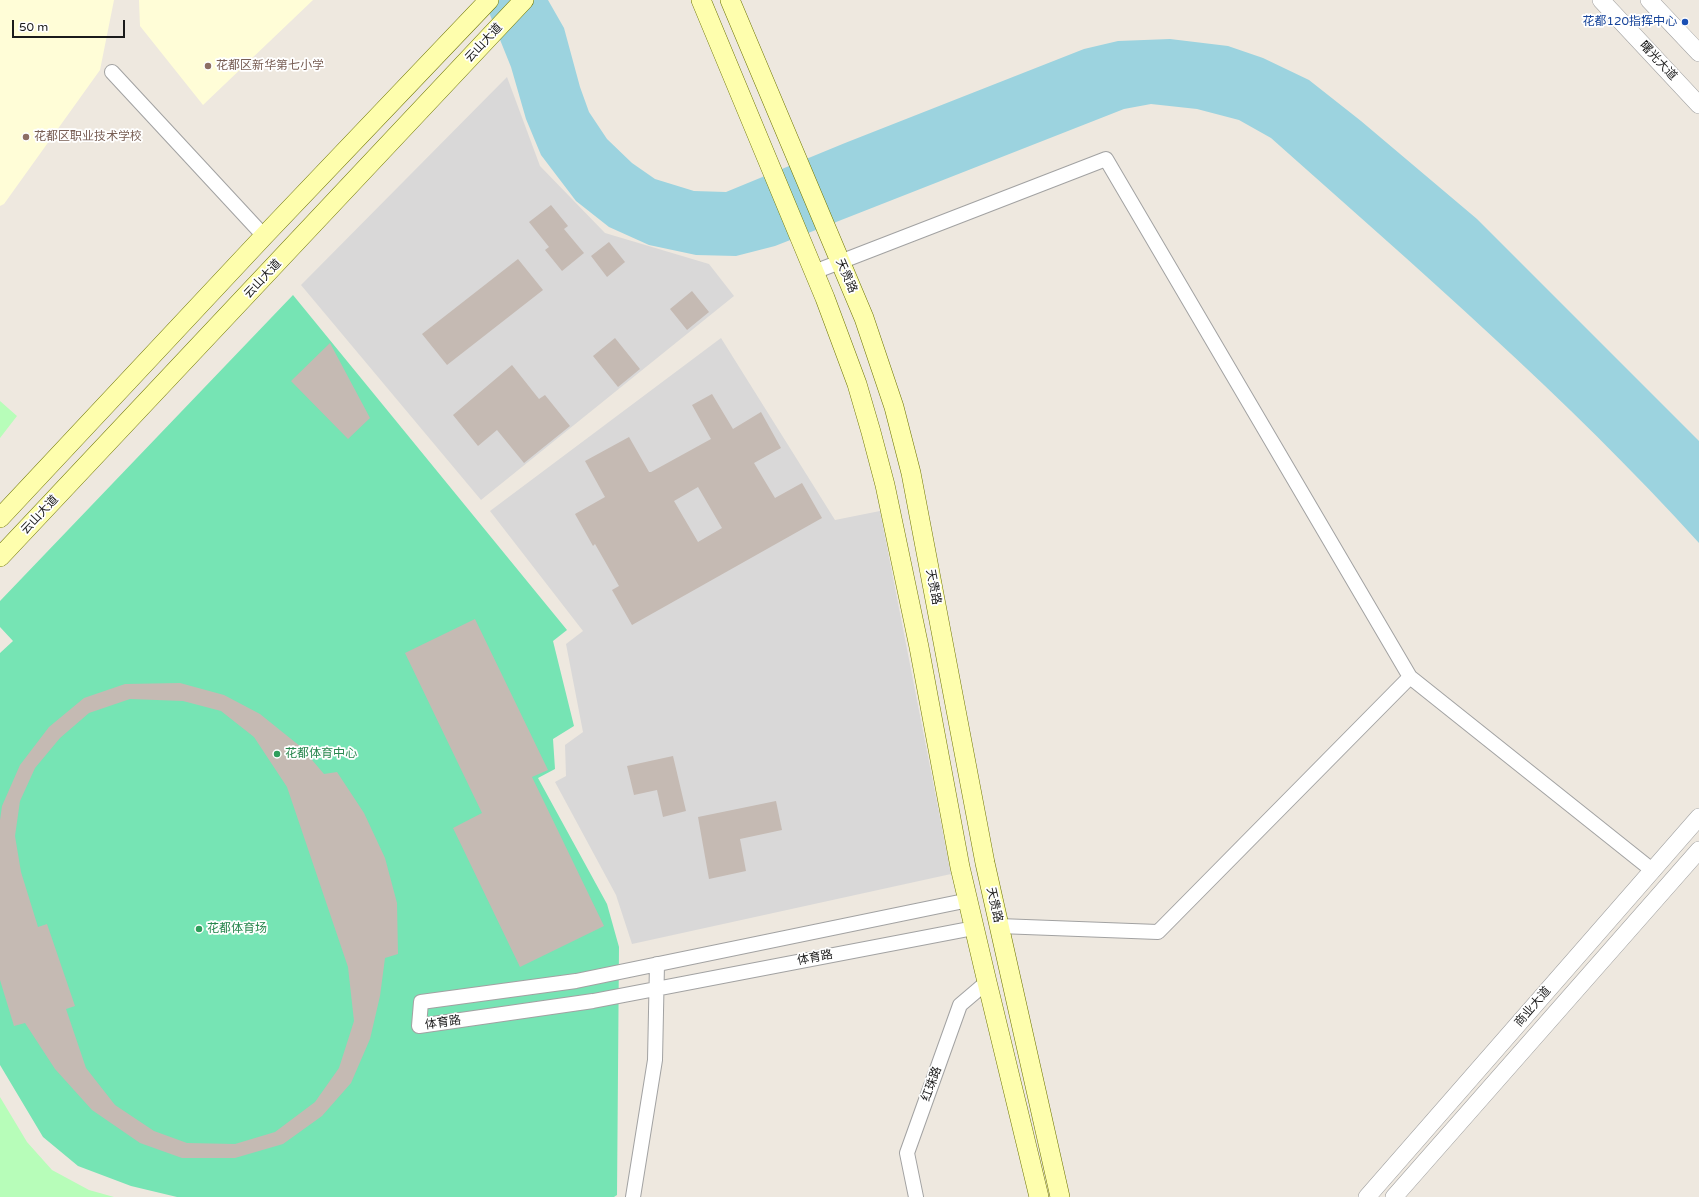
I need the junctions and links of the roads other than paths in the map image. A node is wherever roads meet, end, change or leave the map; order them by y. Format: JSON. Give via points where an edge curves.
{"nodes":[{"id":1,"x":489,"y":0,"type":"edge"},
{"id":2,"x":524,"y":0,"type":"edge"},
{"id":3,"x":701,"y":0,"type":"edge"},
{"id":4,"x":730,"y":0,"type":"edge"},
{"id":5,"x":1601,"y":0,"type":"edge"},
{"id":6,"x":1650,"y":0,"type":"edge"},
{"id":7,"x":1699,"y":53,"type":"edge"},
{"id":8,"x":112,"y":72,"type":"dead end"},
{"id":9,"x":1699,"y":105,"type":"edge"},
{"id":10,"x":264,"y":236,"type":"junction"},
{"id":11,"x":840,"y":261,"type":"junction"},
{"id":12,"x":814,"y":272,"type":"junction"},
{"id":13,"x":0,"y":518,"type":"edge"},
{"id":14,"x":0,"y":557,"type":"edge"},
{"id":15,"x":1410,"y":676,"type":"junction"},
{"id":16,"x":1699,"y":816,"type":"edge"},
{"id":17,"x":1699,"y":850,"type":"edge"},
{"id":18,"x":1652,"y":870,"type":"junction"},
{"id":19,"x":969,"y":900,"type":"junction"},
{"id":20,"x":999,"y":926,"type":"junction"},
{"id":21,"x":974,"y":928,"type":"junction"},
{"id":22,"x":657,"y":964,"type":"junction"},
{"id":23,"x":986,"y":982,"type":"junction"},
{"id":24,"x":657,"y":989,"type":"junction"},
{"id":25,"x":633,"y":1197,"type":"edge"},
{"id":26,"x":916,"y":1197,"type":"edge"},
{"id":27,"x":1039,"y":1197,"type":"edge"},
{"id":28,"x":1060,"y":1197,"type":"edge"},
{"id":29,"x":1367,"y":1197,"type":"edge"},
{"id":30,"x":1394,"y":1197,"type":"edge"}],
"edges":[{"from":1,"to":10,"type":"main road"},
{"from":2,"to":14,"type":"main road","name":"云山大道"},
{"from":3,"to":12,"type":"main road","name":"天贵路"},
{"from":4,"to":11,"type":"main road","name":"天贵路"},
{"from":5,"to":9,"type":"street","name":"曙光大道"},
{"from":6,"to":7,"type":"street"},
{"from":8,"to":10,"type":"street"},
{"from":10,"to":13,"type":"main road"},
{"from":11,"to":12,"type":"street"},
{"from":11,"to":15,"type":"street","via":[[1106,159]]},
{"from":11,"to":20,"type":"main road","name":"天贵路","via":[[881,366],[911,472],[983,855]]},
{"from":12,"to":19,"type":"main road","name":"天贵路","via":[[841,338],[872,432],[919,647],[960,867]]},
{"from":15,"to":18,"type":"street"},
{"from":15,"to":20,"type":"street","via":[[1158,932]]},
{"from":16,"to":18,"type":"street","name":"商业大道"},
{"from":17,"to":30,"type":"street","name":"商业大道"},
{"from":18,"to":29,"type":"street","name":"商业大道"},
{"from":19,"to":21,"type":"main road","name":"天贵路"},
{"from":19,"to":22,"type":"street","name":"体育路"},
{"from":20,"to":28,"type":"main road","name":"天贵路"},
{"from":21,"to":23,"type":"main road","name":"天贵路"},
{"from":21,"to":24,"type":"street","name":"体育路"},
{"from":22,"to":24,"type":"street"},
{"from":22,"to":24,"type":"street","name":"体育路","via":[[576,981],[421,1002],[419,1026],[593,1001]]},
{"from":23,"to":26,"type":"street","name":"红珠路","via":[[960,1005],[907,1153]]},
{"from":23,"to":27,"type":"main road","name":"天贵路"},
{"from":24,"to":25,"type":"street","via":[[655,1060]]}]}
